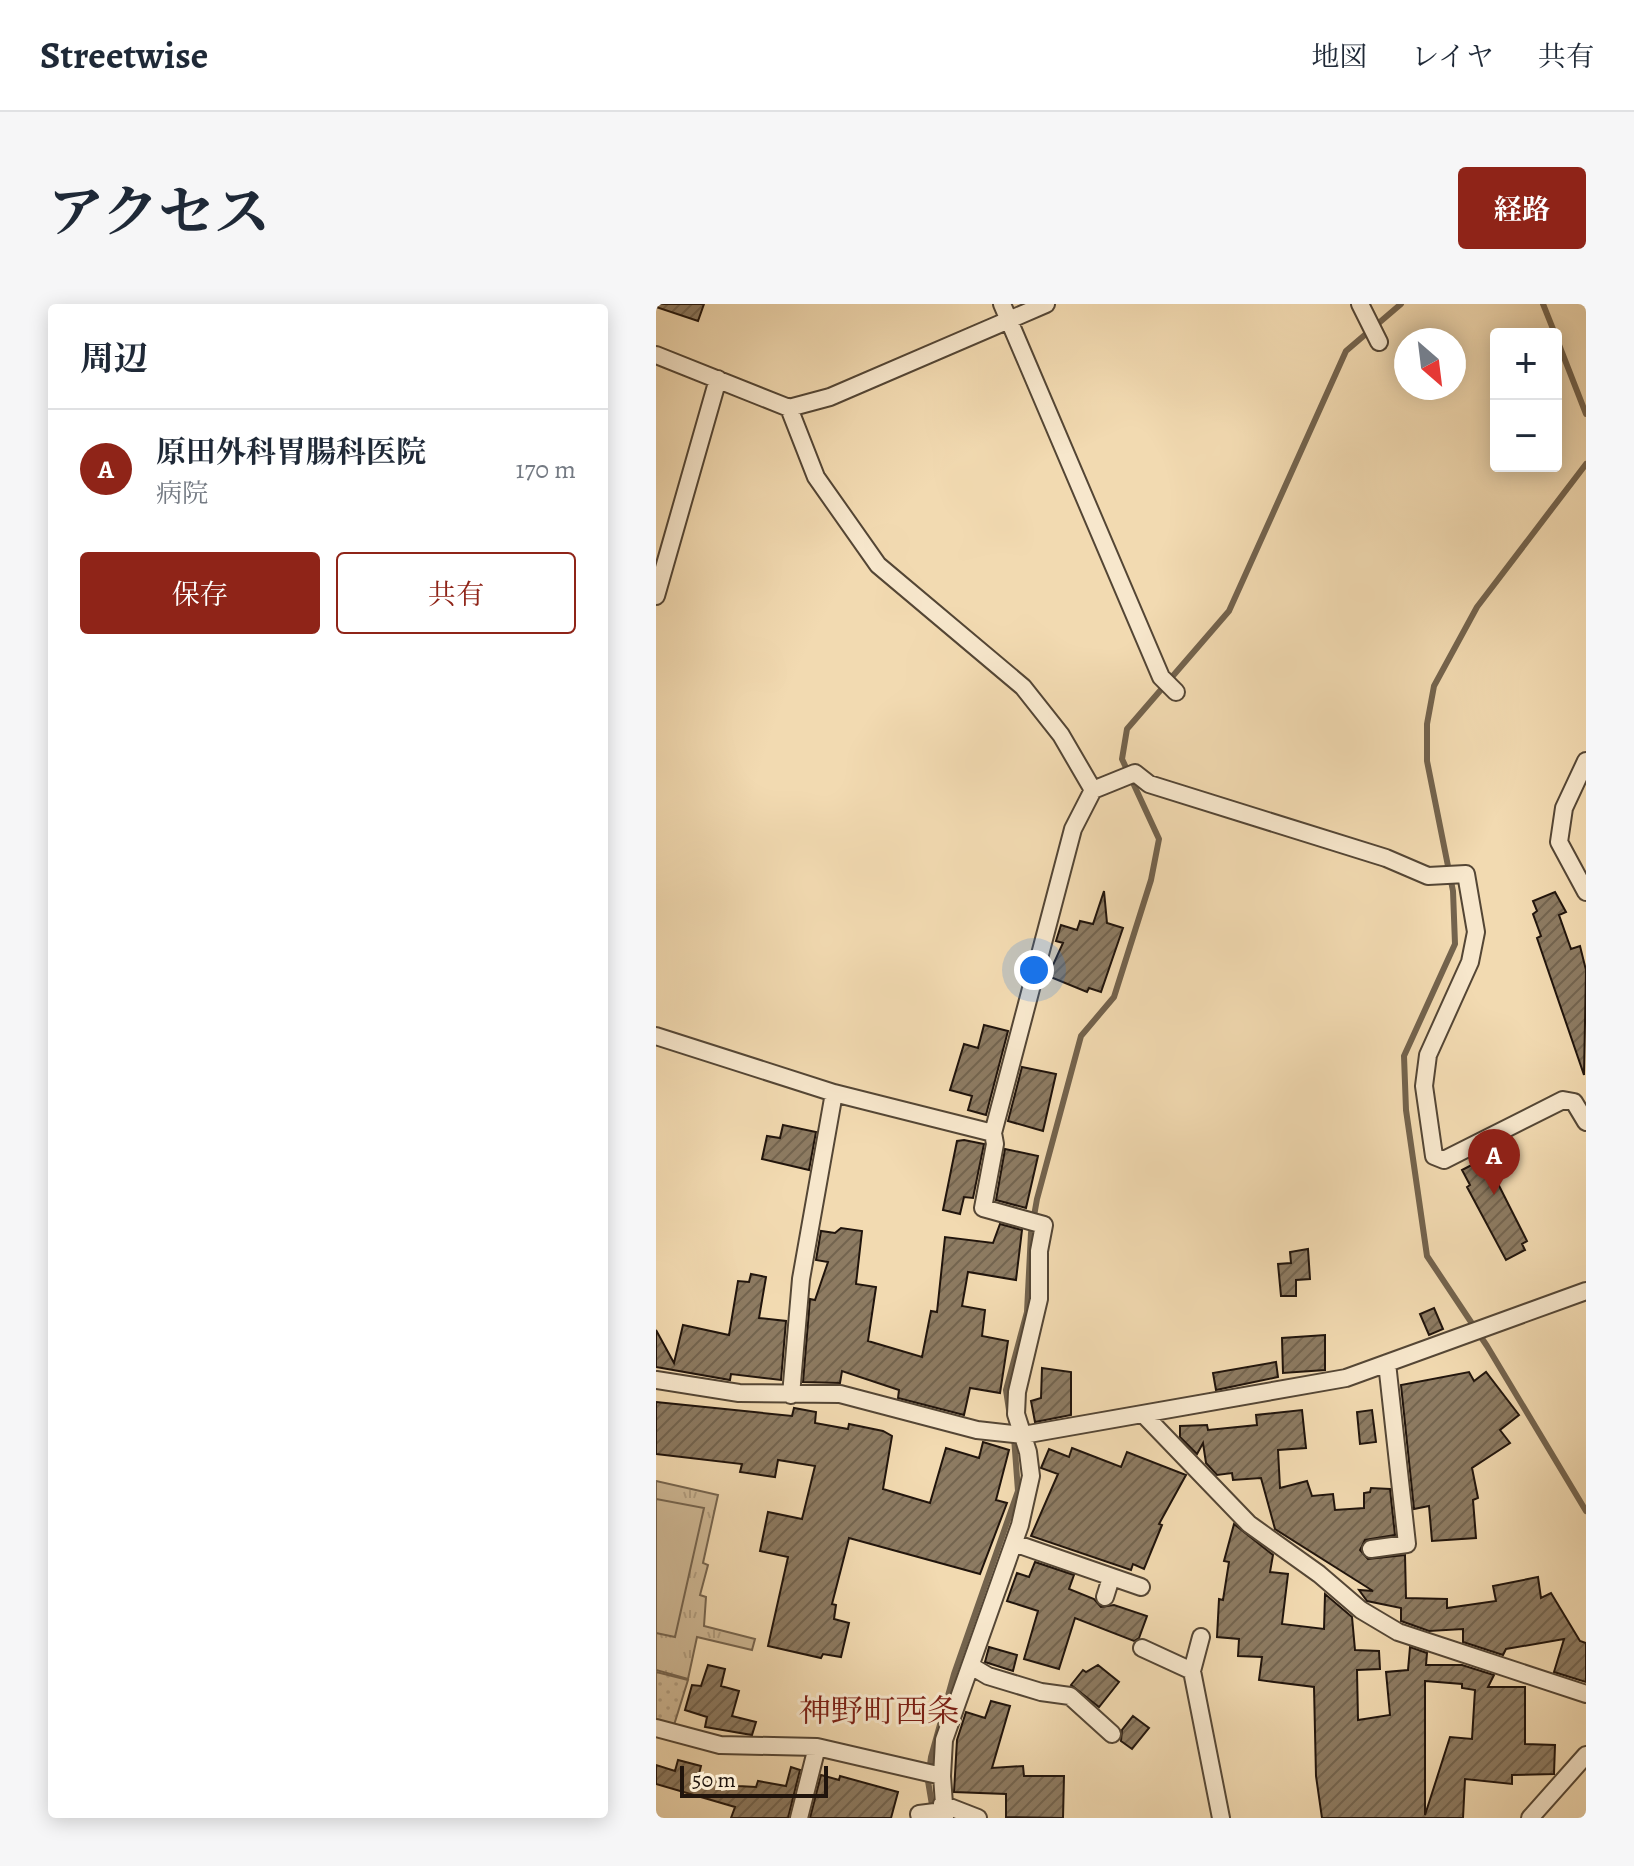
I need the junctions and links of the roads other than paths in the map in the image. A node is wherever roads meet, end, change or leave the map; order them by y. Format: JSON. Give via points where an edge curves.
{"nodes":[{"id":1,"x":1002,"y":304,"type":"edge"},
{"id":2,"x":1046,"y":304,"type":"edge"},
{"id":3,"x":1360,"y":304,"type":"edge"},
{"id":4,"x":1009,"y":320,"type":"junction"},
{"id":5,"x":1379,"y":342,"type":"dead end"},
{"id":6,"x":656,"y":355,"type":"edge"},
{"id":7,"x":718,"y":379,"type":"junction"},
{"id":8,"x":789,"y":408,"type":"junction"},
{"id":9,"x":656,"y":596,"type":"edge"},
{"id":10,"x":1176,"y":692,"type":"dead end"},
{"id":11,"x":1586,"y":761,"type":"edge"},
{"id":12,"x":1093,"y":790,"type":"junction"},
{"id":13,"x":1586,"y":892,"type":"edge"},
{"id":14,"x":656,"y":1036,"type":"edge"},
{"id":15,"x":834,"y":1093,"type":"junction"},
{"id":16,"x":1586,"y":1122,"type":"edge"},
{"id":17,"x":993,"y":1133,"type":"junction"},
{"id":18,"x":1586,"y":1291,"type":"edge"},
{"id":19,"x":1387,"y":1363,"type":"junction"},
{"id":20,"x":656,"y":1380,"type":"edge"},
{"id":21,"x":791,"y":1395,"type":"junction"},
{"id":22,"x":1145,"y":1416,"type":"junction"},
{"id":23,"x":1023,"y":1435,"type":"junction"},
{"id":24,"x":1014,"y":1543,"type":"junction"},
{"id":25,"x":1371,"y":1549,"type":"dead end"},
{"id":26,"x":1111,"y":1578,"type":"junction"},
{"id":27,"x":1141,"y":1587,"type":"dead end"},
{"id":28,"x":1105,"y":1597,"type":"dead end"},
{"id":29,"x":1201,"y":1637,"type":"dead end"},
{"id":30,"x":1142,"y":1648,"type":"dead end"},
{"id":31,"x":971,"y":1666,"type":"junction"},
{"id":32,"x":1192,"y":1671,"type":"junction"},
{"id":33,"x":1586,"y":1694,"type":"edge"},
{"id":34,"x":656,"y":1728,"type":"edge"},
{"id":35,"x":1112,"y":1734,"type":"dead end"},
{"id":36,"x":817,"y":1747,"type":"junction"},
{"id":37,"x":1586,"y":1755,"type":"edge"},
{"id":38,"x":942,"y":1776,"type":"junction"},
{"id":39,"x":943,"y":1811,"type":"edge"},
{"id":40,"x":799,"y":1818,"type":"edge"},
{"id":41,"x":920,"y":1818,"type":"edge"},
{"id":42,"x":978,"y":1818,"type":"edge"},
{"id":43,"x":1221,"y":1818,"type":"edge"},
{"id":44,"x":1530,"y":1818,"type":"edge"}],
"edges":[{"from":1,"to":4,"type":"street"},
{"from":2,"to":4,"type":"street"},
{"from":3,"to":5,"type":"street"},
{"from":4,"to":8,"type":"street","via":[[830,397]]},
{"from":4,"to":10,"type":"street","via":[[1161,677]]},
{"from":6,"to":7,"type":"street"},
{"from":7,"to":8,"type":"street"},
{"from":7,"to":9,"type":"street"},
{"from":8,"to":12,"type":"street","via":[[816,477],[878,565],[1023,687],[1061,735]]},
{"from":11,"to":13,"type":"street","via":[[1564,808],[1559,842]]},
{"from":12,"to":16,"type":"street","via":[[1135,773],[1149,784],[1428,876],[1466,874],[1476,932],[1470,962],[1428,1055],[1424,1086],[1434,1156],[1444,1160],[1563,1100],[1574,1102]]},
{"from":12,"to":17,"type":"street","via":[[1073,829]]},
{"from":14,"to":15,"type":"street"},
{"from":15,"to":17,"type":"street"},
{"from":15,"to":21,"type":"street","via":[[801,1279]]},
{"from":17,"to":23,"type":"street","via":[[983,1208],[1044,1225],[1039,1299],[1017,1392],[1016,1414]]},
{"from":18,"to":19,"type":"street"},
{"from":19,"to":22,"type":"street","via":[[1346,1378]]},
{"from":19,"to":25,"type":"street","via":[[1407,1544]]},
{"from":20,"to":21,"type":"street"},
{"from":21,"to":23,"type":"street","via":[[840,1394],[977,1430]]},
{"from":22,"to":23,"type":"street"},
{"from":22,"to":33,"type":"street","via":[[1249,1524],[1361,1610],[1398,1632]]},
{"from":23,"to":24,"type":"street","via":[[1031,1476]]},
{"from":24,"to":26,"type":"street"},
{"from":24,"to":31,"type":"street"},
{"from":26,"to":27,"type":"street"},
{"from":26,"to":28,"type":"street"},
{"from":29,"to":32,"type":"street"},
{"from":30,"to":32,"type":"street"},
{"from":31,"to":35,"type":"street","via":[[988,1676],[1070,1696]]},
{"from":31,"to":38,"type":"street","via":[[944,1740]]},
{"from":32,"to":43,"type":"street"},
{"from":34,"to":36,"type":"street","via":[[720,1745]]},
{"from":36,"to":38,"type":"street"},
{"from":36,"to":40,"type":"street"},
{"from":37,"to":44,"type":"street"},
{"from":38,"to":39,"type":"street"},
{"from":39,"to":41,"type":"street","via":[[919,1814]]},
{"from":39,"to":42,"type":"street"}]}
